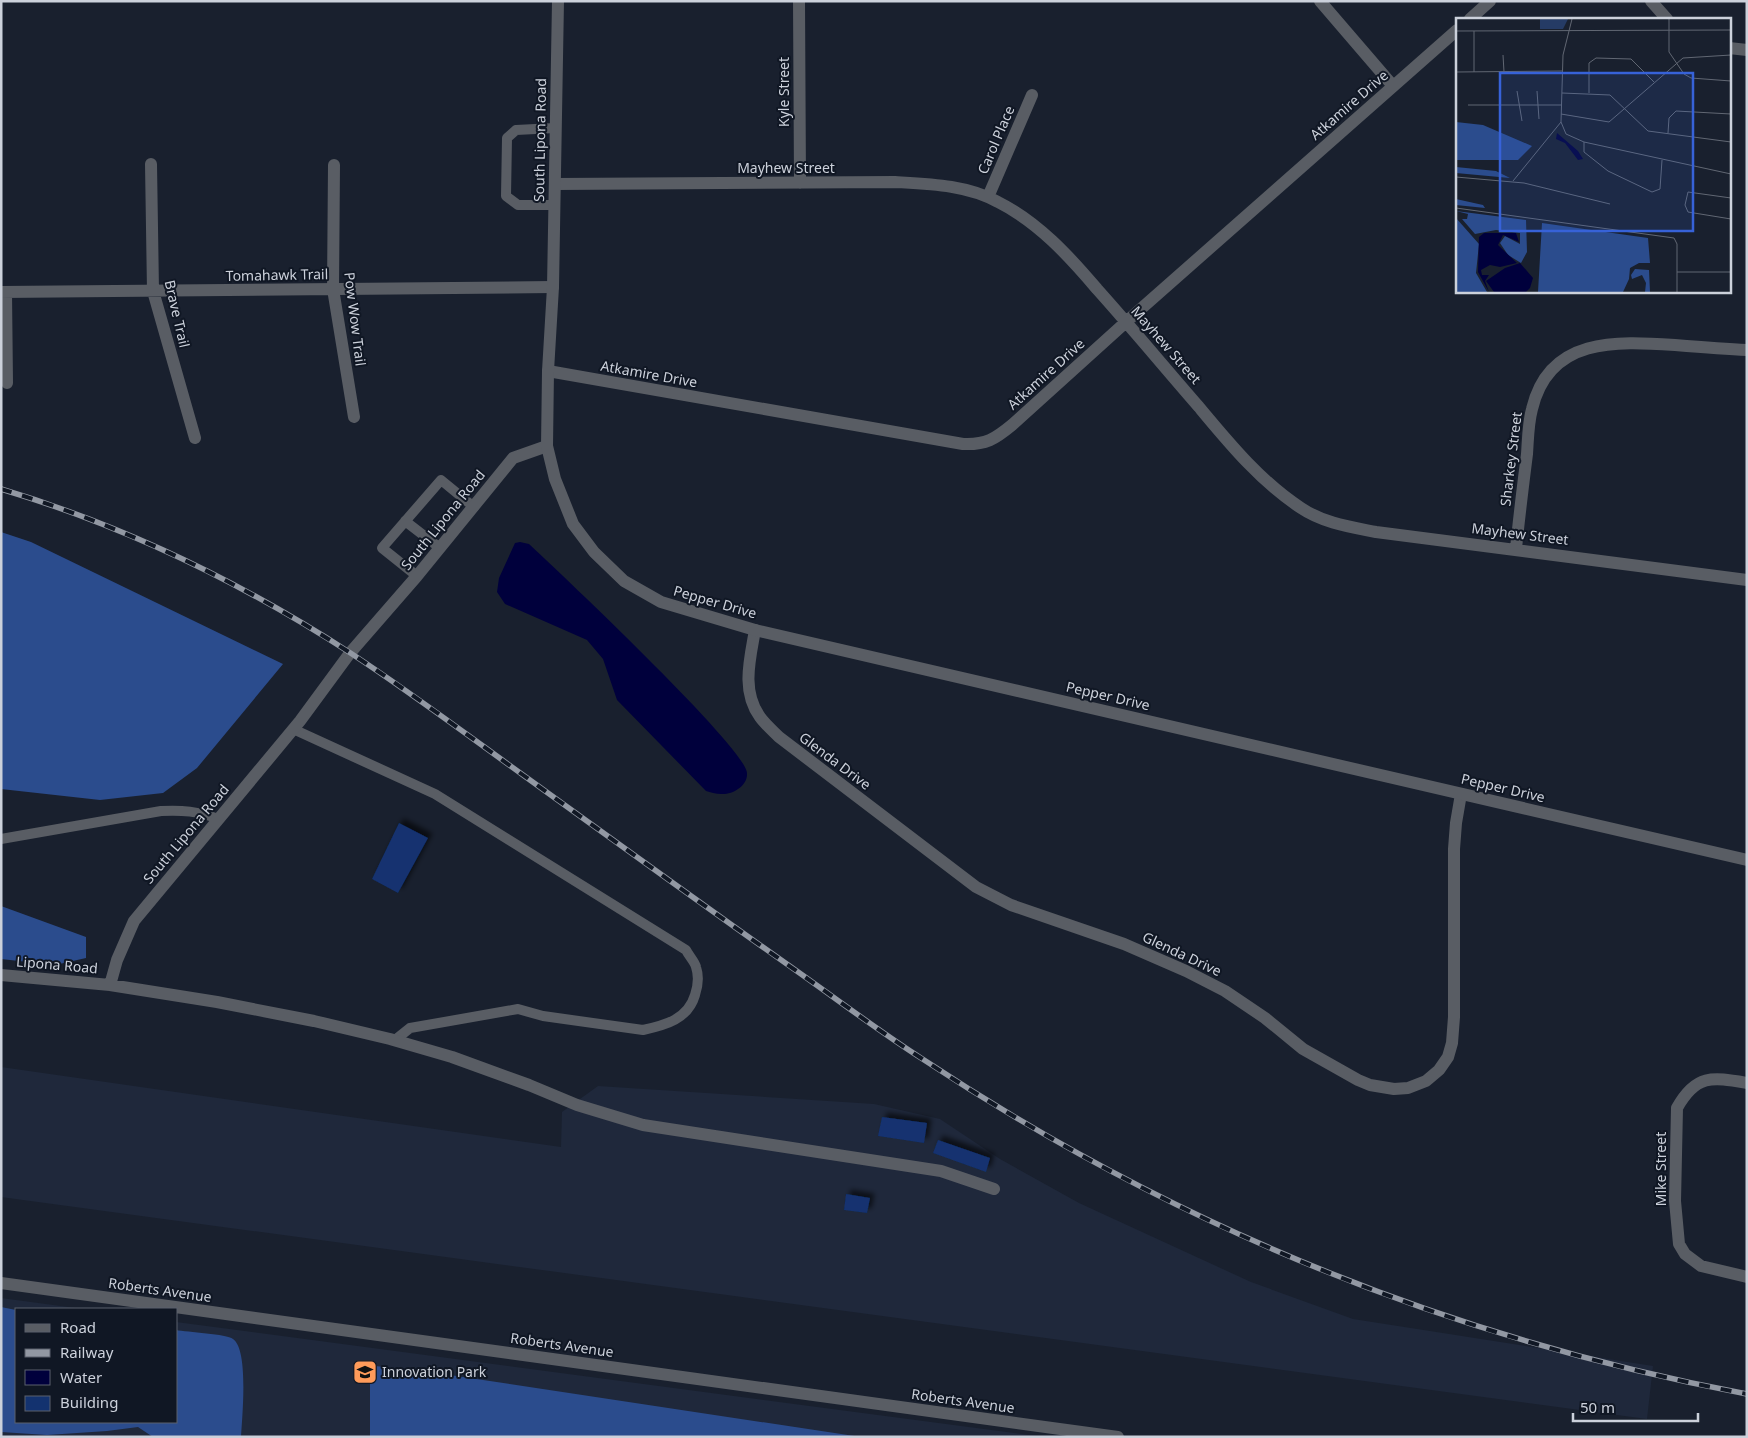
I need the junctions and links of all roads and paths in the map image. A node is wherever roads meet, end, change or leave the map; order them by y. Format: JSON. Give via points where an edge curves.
{"nodes":[{"id":1,"x":558,"y":1,"type":"edge"},
{"id":2,"x":799,"y":1,"type":"edge"},
{"id":3,"x":1320,"y":1,"type":"edge"},
{"id":4,"x":1490,"y":1,"type":"edge"},
{"id":5,"x":1652,"y":1,"type":"edge"},
{"id":6,"x":1471,"y":18,"type":"edge"},
{"id":7,"x":1666,"y":18,"type":"edge"},
{"id":8,"x":1456,"y":31,"type":"edge"},
{"id":9,"x":1730,"y":48,"type":"edge"},
{"id":10,"x":1747,"y":50,"type":"edge"},
{"id":11,"x":1394,"y":86,"type":"junction"},
{"id":12,"x":1032,"y":95,"type":"dead end"},
{"id":13,"x":555,"y":128,"type":"junction"},
{"id":14,"x":151,"y":164,"type":"dead end"},
{"id":15,"x":334,"y":165,"type":"dead end"},
{"id":16,"x":800,"y":183,"type":"junction"},
{"id":17,"x":555,"y":184,"type":"junction"},
{"id":18,"x":988,"y":197,"type":"junction"},
{"id":19,"x":554,"y":205,"type":"junction"},
{"id":20,"x":554,"y":287,"type":"junction"},
{"id":21,"x":333,"y":289,"type":"junction"},
{"id":22,"x":153,"y":291,"type":"junction"},
{"id":23,"x":4,"y":292,"type":"edge"},
{"id":24,"x":1126,"y":322,"type":"junction"},
{"id":25,"x":1747,"y":350,"type":"edge"},
{"id":26,"x":548,"y":371,"type":"junction"},
{"id":27,"x":8,"y":383,"type":"dead end"},
{"id":28,"x":354,"y":417,"type":"dead end"},
{"id":29,"x":195,"y":438,"type":"dead end"},
{"id":30,"x":548,"y":446,"type":"junction"},
{"id":31,"x":474,"y":506,"type":"junction"},
{"id":32,"x":405,"y":521,"type":"junction"},
{"id":33,"x":440,"y":548,"type":"junction"},
{"id":34,"x":1516,"y":549,"type":"junction"},
{"id":35,"x":417,"y":576,"type":"junction"},
{"id":36,"x":1747,"y":580,"type":"edge"},
{"id":37,"x":755,"y":630,"type":"junction"},
{"id":38,"x":293,"y":730,"type":"junction"},
{"id":39,"x":1461,"y":794,"type":"junction"},
{"id":40,"x":218,"y":819,"type":"junction"},
{"id":41,"x":1,"y":839,"type":"edge"},
{"id":42,"x":1747,"y":860,"type":"edge"},
{"id":43,"x":1,"y":975,"type":"edge"},
{"id":44,"x":110,"y":985,"type":"junction"},
{"id":45,"x":395,"y":1040,"type":"junction"},
{"id":46,"x":1747,"y":1083,"type":"edge"},
{"id":47,"x":994,"y":1189,"type":"dead end"},
{"id":48,"x":1747,"y":1277,"type":"edge"},
{"id":49,"x":1,"y":1283,"type":"edge"},
{"id":50,"x":1118,"y":1437,"type":"edge"}],
"edges":[{"from":1,"to":13,"type":"street","name":"South Lipona Road"},
{"from":2,"to":16,"type":"street","name":"Kyle Street"},
{"from":3,"to":11,"type":"street"},
{"from":4,"to":6,"type":"street"},
{"from":5,"to":7,"type":"street"},
{"from":8,"to":11,"type":"street","name":"Atkamire Drive"},
{"from":9,"to":10,"type":"street"},
{"from":11,"to":24,"type":"street","name":"Atkamire Drive"},
{"from":12,"to":18,"type":"street","name":"Carol Place"},
{"from":13,"to":17,"type":"street","name":"South Lipona Road"},
{"from":13,"to":19,"type":"lane","via":[[516,130],[507,138],[506,196],[518,205]]},
{"from":14,"to":22,"type":"street","name":"Brave Trail"},
{"from":15,"to":21,"type":"street","name":"Pow Wow Trail"},
{"from":16,"to":17,"type":"street","name":"Mayhew Street"},
{"from":16,"to":18,"type":"street","name":"Mayhew Street","via":[[938,185]]},
{"from":17,"to":19,"type":"street","name":"South Lipona Road"},
{"from":18,"to":24,"type":"street","name":"Mayhew Street","via":[[1022,215],[1049,238]]},
{"from":19,"to":20,"type":"street","name":"South Lipona Road"},
{"from":20,"to":21,"type":"street","name":"Tomahawk Trail"},
{"from":20,"to":26,"type":"street","name":"South Lipona Road"},
{"from":21,"to":22,"type":"street","name":"Tomahawk Trail"},
{"from":21,"to":28,"type":"street","name":"Pow Wow Trail"},
{"from":22,"to":23,"type":"street","name":"Tomahawk Trail"},
{"from":22,"to":29,"type":"street","name":"Brave Trail"},
{"from":23,"to":27,"type":"street"},
{"from":24,"to":26,"type":"street","name":"Atkamire Drive","via":[[1012,425],[996,438],[976,444]]},
{"from":24,"to":34,"type":"street","name":"Mayhew Street","via":[[1232,446],[1270,484],[1301,508],[1341,524],[1376,532]]},
{"from":25,"to":34,"type":"street","name":"Sharkey Street","via":[[1618,343],[1590,347],[1561,360],[1549,372],[1532,409]]},
{"from":26,"to":30,"type":"street","name":"South Lipona Road"},
{"from":30,"to":31,"type":"street","name":"South Lipona Road","via":[[513,458]]},
{"from":30,"to":37,"type":"street","name":"Pepper Drive","via":[[560,494],[573,524],[594,552],[624,581],[661,602]]},
{"from":31,"to":32,"type":"lane","via":[[440,480]]},
{"from":31,"to":33,"type":"street","name":"South Lipona Road"},
{"from":32,"to":33,"type":"lane"},
{"from":32,"to":35,"type":"lane","via":[[382,548]]},
{"from":33,"to":35,"type":"street","name":"South Lipona Road"},
{"from":34,"to":36,"type":"street","name":"Mayhew Street"},
{"from":35,"to":38,"type":"street","name":"South Lipona Road","via":[[350,653]]},
{"from":37,"to":39,"type":"street","name":"Pepper Drive"},
{"from":37,"to":39,"type":"street","name":"Glenda Drive","via":[[748,683],[750,701],[760,718],[779,737],[976,887],[1011,905],[1124,944],[1186,971],[1225,991],[1303,1049],[1370,1085],[1408,1088],[1426,1081],[1448,1057],[1454,1016],[1454,849]]},
{"from":38,"to":40,"type":"street","name":"South Lipona Road"},
{"from":38,"to":45,"type":"lane","via":[[435,794],[686,950],[696,966],[698,985],[693,1004],[673,1022],[656,1027],[643,1030],[543,1016],[518,1009],[410,1028]]},
{"from":39,"to":42,"type":"street","name":"Pepper Drive"},
{"from":40,"to":41,"type":"lane","via":[[201,812],[161,811]]},
{"from":40,"to":44,"type":"street","name":"South Lipona Road","via":[[134,920]]},
{"from":43,"to":44,"type":"street","name":"Lipona Road"},
{"from":44,"to":45,"type":"street","name":"Lipona Road","via":[[217,1002]]},
{"from":45,"to":47,"type":"street","name":"Lipona Road","via":[[643,1125],[940,1171]]},
{"from":46,"to":48,"type":"street","name":"Mike Street","via":[[1720,1078],[1694,1086],[1678,1108],[1676,1121],[1679,1244],[1696,1264]]},
{"from":49,"to":50,"type":"street","name":"Roberts Avenue"}]}
